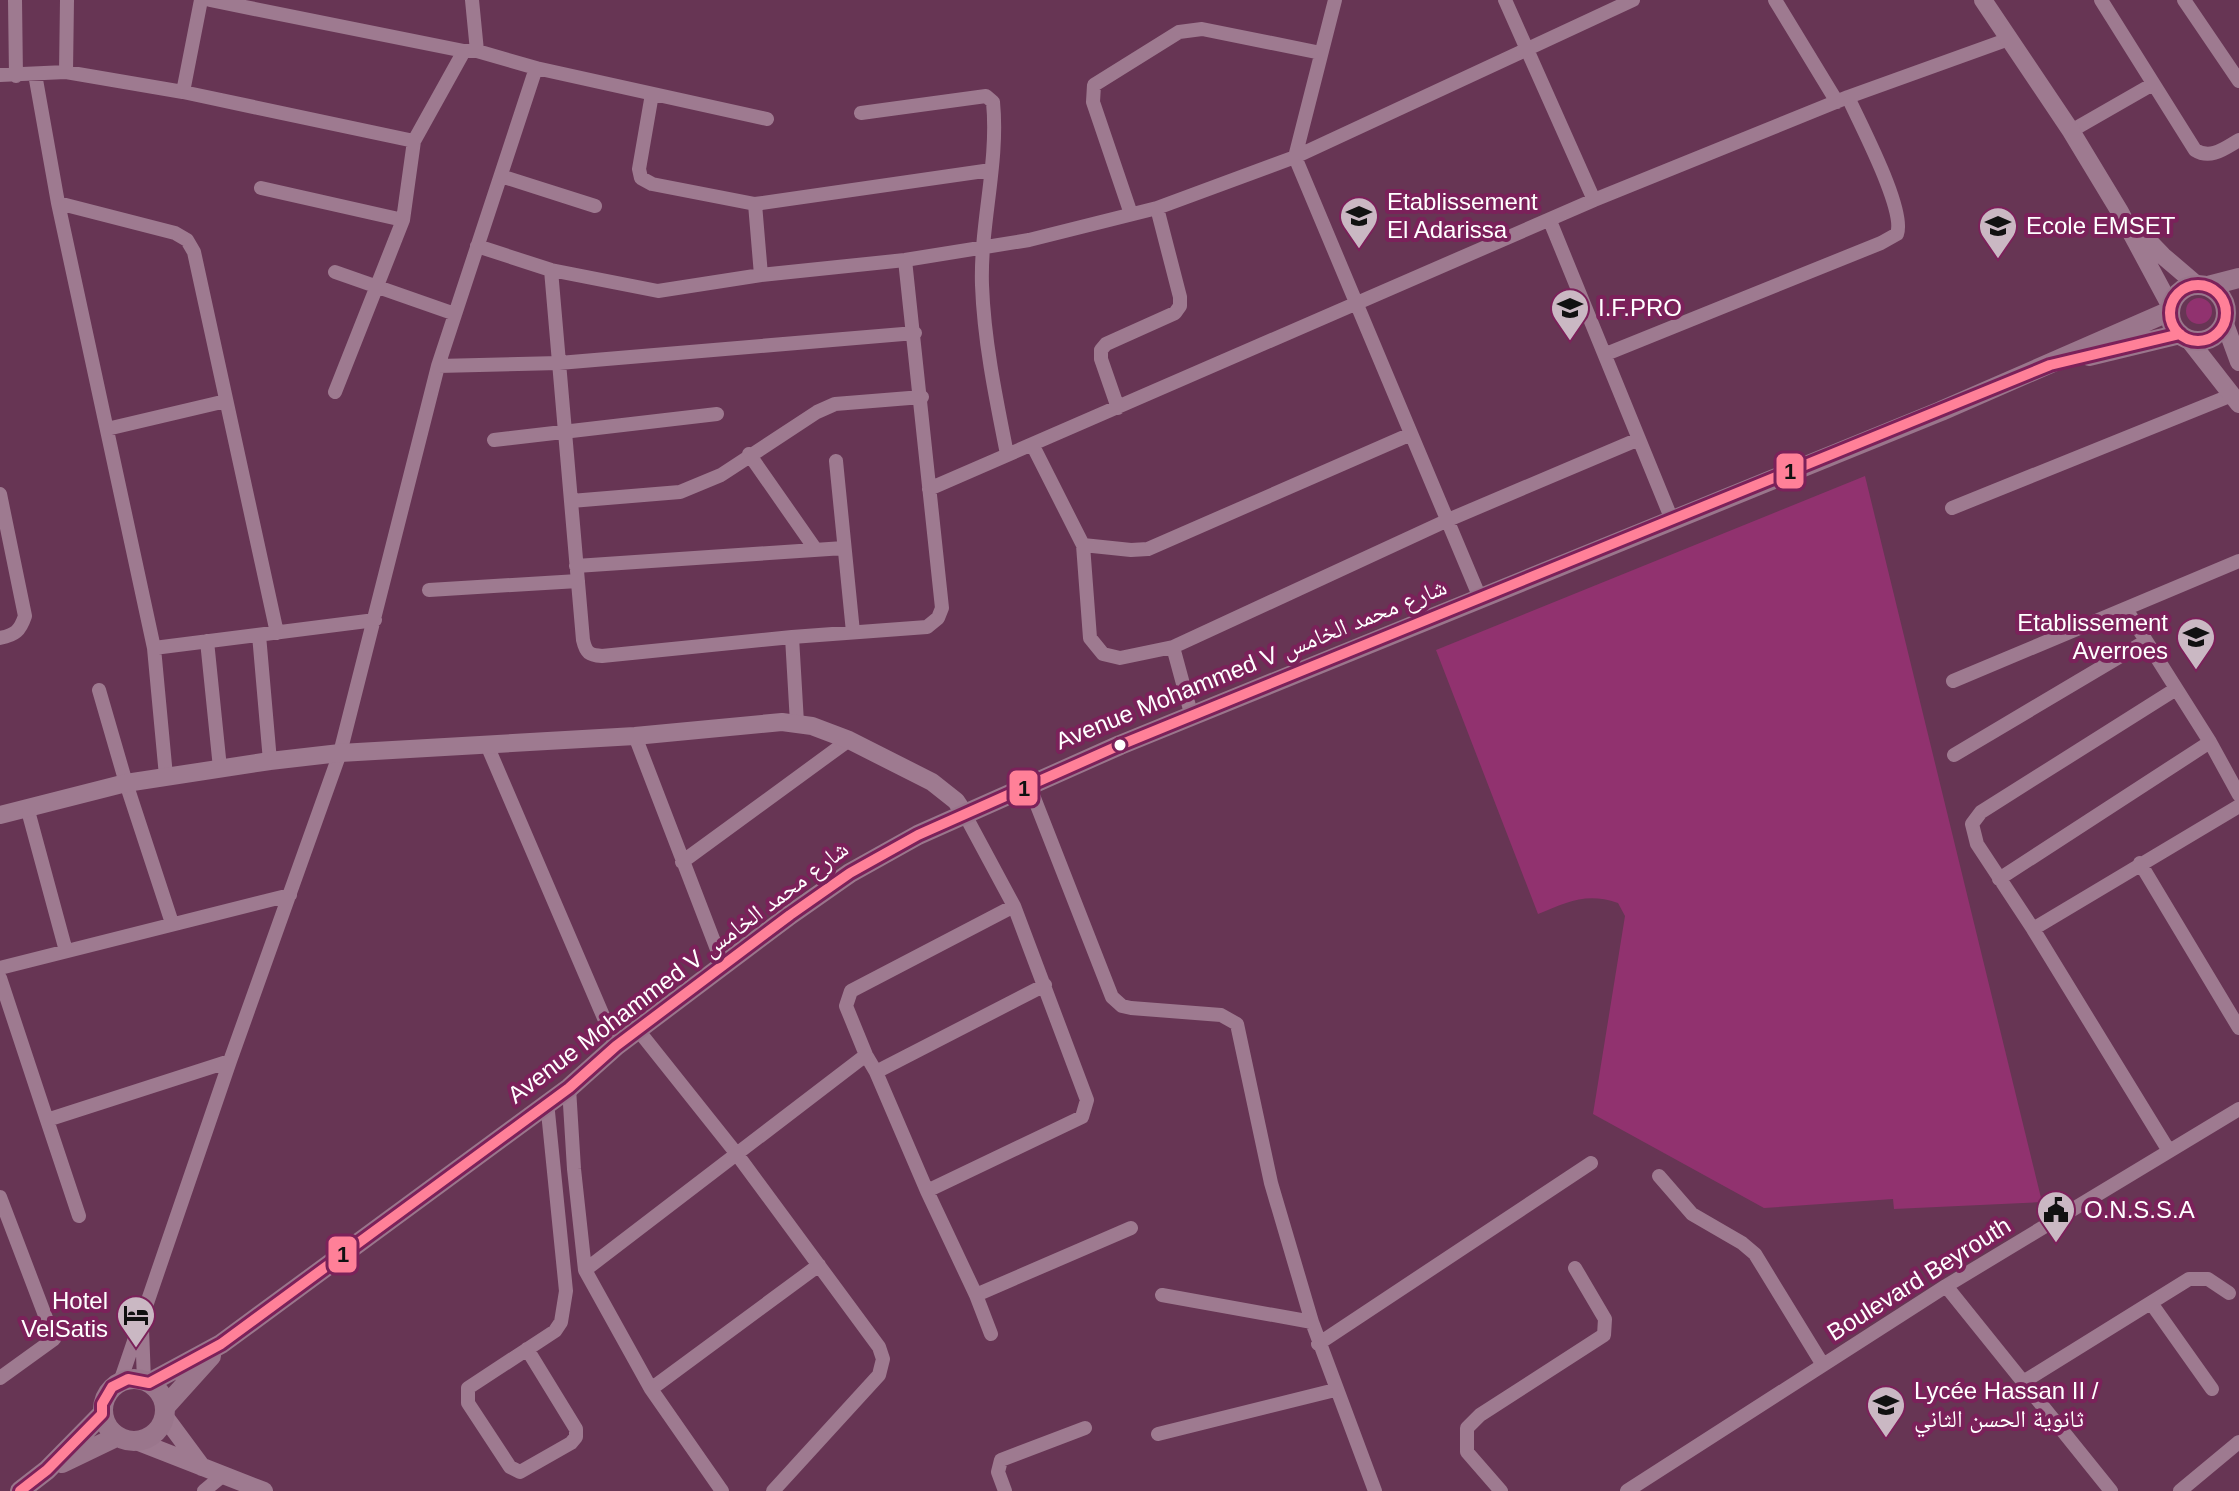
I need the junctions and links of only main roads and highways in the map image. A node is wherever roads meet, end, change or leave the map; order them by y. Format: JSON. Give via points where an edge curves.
{"nodes":[{"id":1,"x":2239,"y":278,"type":"edge"},
{"id":2,"x":2203,"y":286,"type":"junction"},
{"id":3,"x":2170,"y":309,"type":"junction"},
{"id":4,"x":2230,"y":318,"type":"edge"},
{"id":5,"x":2184,"y":337,"type":"junction"},
{"id":6,"x":2050,"y":365,"type":"junction"},
{"id":7,"x":221,"y":1344,"type":"junction"},
{"id":8,"x":146,"y":1382,"type":"junction"},
{"id":9,"x":165,"y":1412,"type":"junction"},
{"id":10,"x":102,"y":1414,"type":"junction"},
{"id":11,"x":116,"y":1437,"type":"junction"},
{"id":12,"x":47,"y":1470,"type":"junction"},
{"id":13,"x":21,"y":1491,"type":"edge"}],
"edges":[{"from":1,"to":2,"type":"main road"},
{"from":2,"to":3,"type":"main road","via":[[2183,289]]},
{"from":2,"to":4,"type":"main road","via":[[2221,296]]},
{"from":3,"to":5,"type":"main road","via":[[2174,327]]},
{"from":3,"to":6,"type":"main road"},
{"from":4,"to":5,"type":"main road","via":[[2214,337]]},
{"from":5,"to":6,"type":"main road"},
{"from":6,"to":7,"type":"main road","name":"Avenue Mohammed V شارع محمد الخامس","via":[[1029,785],[850,873]]},
{"from":7,"to":8,"type":"main road","name":"Avenue Mohammed V شارع محمد الخامس"},
{"from":7,"to":9,"type":"main road","name":"Avenue Mohammed V شارع محمد الخامس"},
{"from":8,"to":9,"type":"main road","via":[[157,1389]]},
{"from":8,"to":10,"type":"main road","via":[[120,1382],[106,1395]]},
{"from":9,"to":11,"type":"main road","via":[[156,1433],[139,1442]]},
{"from":10,"to":11,"type":"main road"},
{"from":10,"to":12,"type":"main road"},
{"from":11,"to":12,"type":"main road"},
{"from":12,"to":13,"type":"main road"}]}
